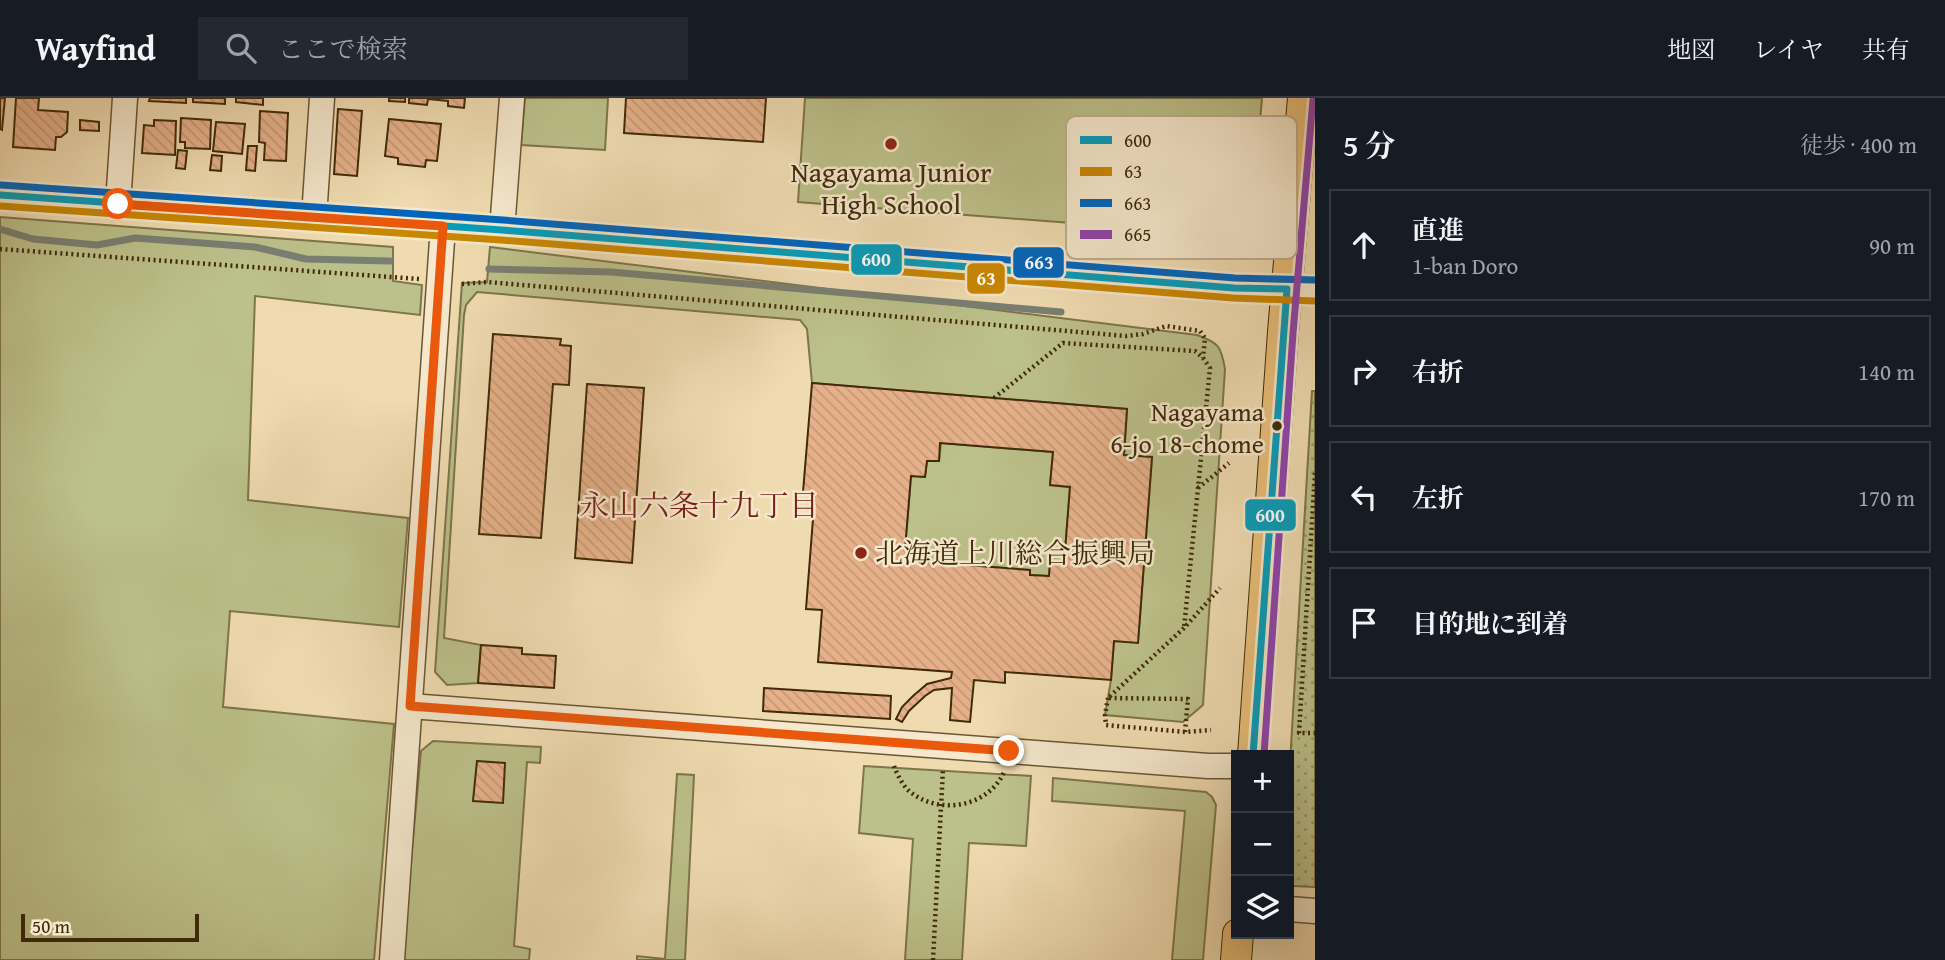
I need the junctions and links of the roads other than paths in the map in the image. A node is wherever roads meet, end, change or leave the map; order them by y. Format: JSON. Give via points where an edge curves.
{"nodes":[{"id":1,"x":125,"y":98,"type":"edge"},
{"id":2,"x":322,"y":98,"type":"edge"},
{"id":3,"x":512,"y":98,"type":"edge"},
{"id":4,"x":1303,"y":98,"type":"edge"},
{"id":5,"x":0,"y":195,"type":"edge"},
{"id":6,"x":118,"y":204,"type":"junction"},
{"id":7,"x":314,"y":217,"type":"junction"},
{"id":8,"x":443,"y":226,"type":"junction"},
{"id":9,"x":502,"y":230,"type":"junction"},
{"id":10,"x":1301,"y":290,"type":"edge"},
{"id":11,"x":410,"y":706,"type":"junction"},
{"id":12,"x":1254,"y":750,"type":"edge"},
{"id":13,"x":1231,"y":766,"type":"edge"},
{"id":14,"x":1294,"y":909,"type":"edge"},
{"id":15,"x":1315,"y":911,"type":"edge"},
{"id":16,"x":1238,"y":939,"type":"edge"},
{"id":17,"x":392,"y":960,"type":"edge"},
{"id":18,"x":1236,"y":960,"type":"edge"}],
"edges":[{"from":1,"to":6,"type":"street"},
{"from":2,"to":7,"type":"street"},
{"from":3,"to":9,"type":"street"},
{"from":4,"to":10,"type":"main road"},
{"from":5,"to":6,"type":"street"},
{"from":6,"to":7,"type":"street"},
{"from":7,"to":8,"type":"street"},
{"from":8,"to":9,"type":"street"},
{"from":8,"to":11,"type":"street","via":[[450,282]]},
{"from":9,"to":10,"type":"street"},
{"from":10,"to":12,"type":"main road"},
{"from":11,"to":13,"type":"street"},
{"from":11,"to":17,"type":"street"},
{"from":14,"to":15,"type":"street"},
{"from":16,"to":18,"type":"main road"}]}
